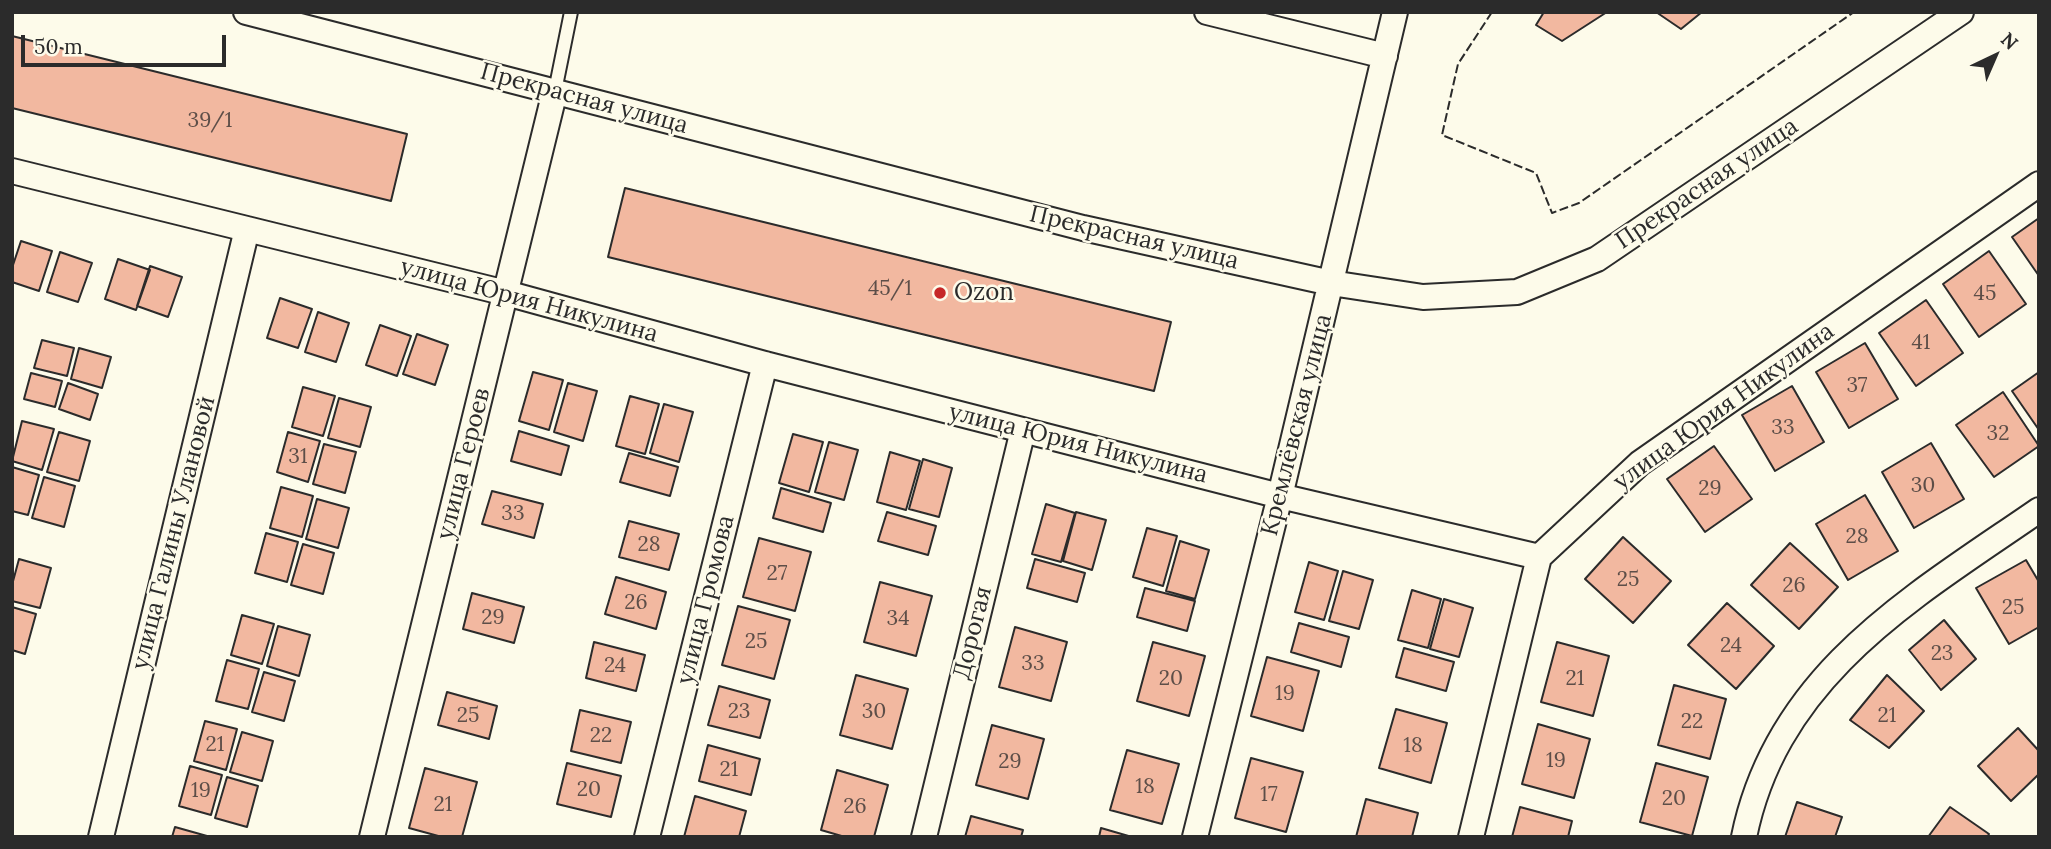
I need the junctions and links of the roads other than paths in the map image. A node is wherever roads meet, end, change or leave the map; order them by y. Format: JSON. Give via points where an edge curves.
{"nodes":[{"id":1,"x":246,"y":12,"type":"edge"},
{"id":2,"x":571,"y":12,"type":"edge"},
{"id":3,"x":1207,"y":12,"type":"edge"},
{"id":4,"x":1395,"y":12,"type":"edge"},
{"id":5,"x":1961,"y":12,"type":"edge"},
{"id":6,"x":1385,"y":56,"type":"junction"},
{"id":7,"x":555,"y":91,"type":"junction"},
{"id":8,"x":12,"y":171,"type":"edge"},
{"id":9,"x":2039,"y":184,"type":"edge"},
{"id":10,"x":247,"y":229,"type":"junction"},
{"id":11,"x":1331,"y":283,"type":"junction"},
{"id":12,"x":506,"y":293,"type":"junction"},
{"id":13,"x":765,"y":364,"type":"junction"},
{"id":14,"x":1023,"y":430,"type":"junction"},
{"id":15,"x":1280,"y":496,"type":"junction"},
{"id":16,"x":2039,"y":510,"type":"edge"},
{"id":17,"x":1539,"y":557,"type":"junction"},
{"id":18,"x":101,"y":837,"type":"edge"},
{"id":19,"x":372,"y":837,"type":"edge"},
{"id":20,"x":647,"y":837,"type":"edge"},
{"id":21,"x":924,"y":837,"type":"edge"},
{"id":22,"x":1195,"y":837,"type":"edge"},
{"id":23,"x":1471,"y":837,"type":"edge"},
{"id":24,"x":1744,"y":837,"type":"edge"}],
"edges":[{"from":1,"to":7,"type":"street","name":"Прекрасная улица"},
{"from":2,"to":7,"type":"lane"},
{"from":3,"to":6,"type":"street"},
{"from":4,"to":6,"type":"street","name":"Кремлёвская улица"},
{"from":5,"to":11,"type":"street","name":"Прекрасная улица","via":[[1597,259],[1517,292],[1423,297]]},
{"from":6,"to":11,"type":"street","name":"Кремлёвская улица"},
{"from":7,"to":11,"type":"street","name":"Прекрасная улица","via":[[1083,228]]},
{"from":7,"to":12,"type":"street","name":"улица Героев"},
{"from":8,"to":10,"type":"street","name":"улица Юрия Никулина"},
{"from":9,"to":17,"type":"street","name":"улица Юрия Никулина","via":[[1640,463]]},
{"from":10,"to":12,"type":"street","name":"улица Юрия Никулина"},
{"from":10,"to":18,"type":"street","name":"улица Галины Улановой"},
{"from":11,"to":15,"type":"street","name":"Кремлёвская улица"},
{"from":12,"to":13,"type":"street","name":"улица Юрия Никулина"},
{"from":12,"to":19,"type":"street","name":"улица Героев"},
{"from":13,"to":14,"type":"street","name":"улица Юрия Никулина"},
{"from":13,"to":20,"type":"street","name":"улица Громова"},
{"from":14,"to":15,"type":"street","name":"улица Юрия Никулина"},
{"from":14,"to":21,"type":"street","name":"Дорогая"},
{"from":15,"to":17,"type":"street","name":"улица Юрия Никулина"},
{"from":15,"to":22,"type":"street","name":"Кремлёвская улица"},
{"from":16,"to":24,"type":"street","via":[[1906,603],[1837,661],[1778,740]]},
{"from":17,"to":23,"type":"street"}]}
